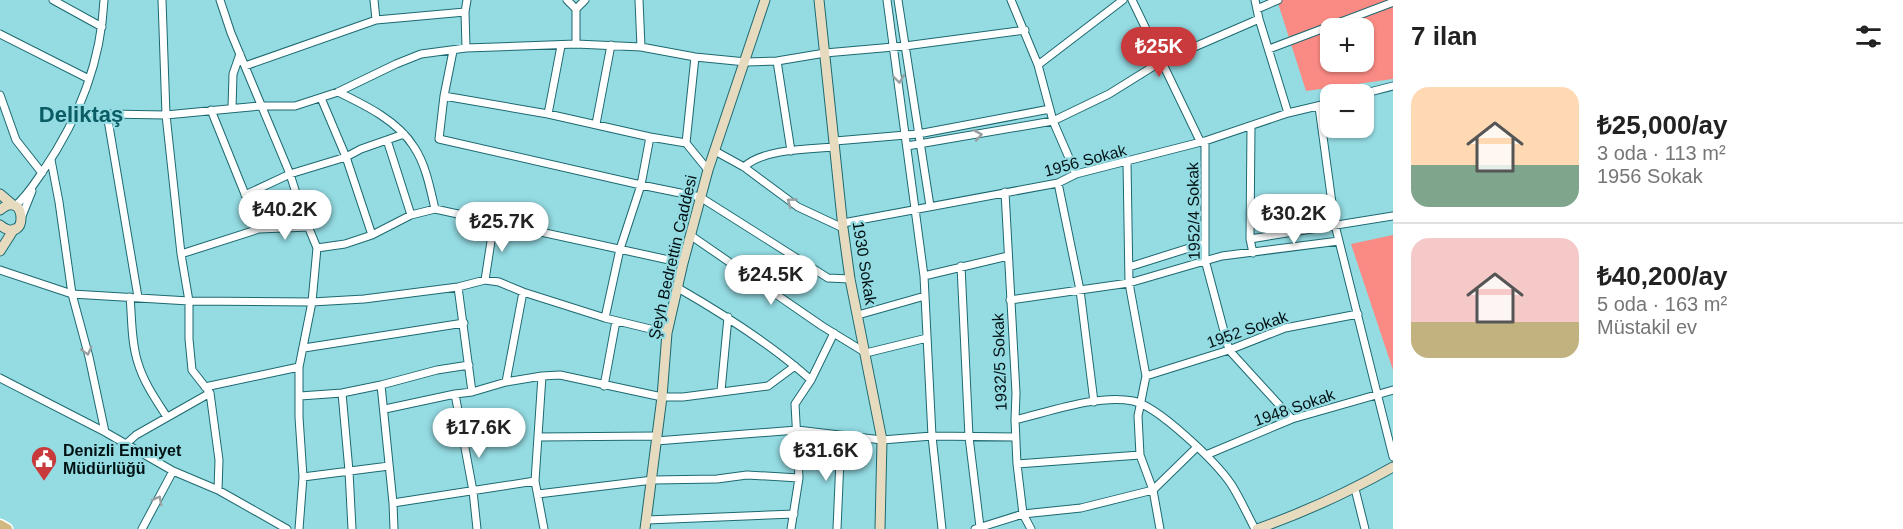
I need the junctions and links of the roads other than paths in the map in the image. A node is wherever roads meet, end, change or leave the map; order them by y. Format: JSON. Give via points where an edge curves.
{"nodes":[{"id":1,"x":53,"y":0,"type":"edge"},
{"id":2,"x":104,"y":0,"type":"edge"},
{"id":3,"x":163,"y":0,"type":"edge"},
{"id":4,"x":220,"y":0,"type":"edge"},
{"id":5,"x":374,"y":0,"type":"edge"},
{"id":6,"x":467,"y":0,"type":"edge"},
{"id":7,"x":567,"y":0,"type":"edge"},
{"id":8,"x":585,"y":0,"type":"edge"},
{"id":9,"x":639,"y":0,"type":"edge"},
{"id":10,"x":765,"y":0,"type":"edge"},
{"id":11,"x":819,"y":0,"type":"edge"},
{"id":12,"x":887,"y":0,"type":"edge"},
{"id":13,"x":898,"y":0,"type":"edge"},
{"id":14,"x":1011,"y":0,"type":"edge"},
{"id":15,"x":1123,"y":0,"type":"edge"},
{"id":16,"x":1132,"y":0,"type":"edge"},
{"id":17,"x":1255,"y":0,"type":"edge"},
{"id":18,"x":1278,"y":0,"type":"edge"},
{"id":19,"x":1391,"y":3,"type":"edge"},
{"id":20,"x":576,"y":9,"type":"junction"},
{"id":21,"x":1257,"y":9,"type":"junction"},
{"id":22,"x":465,"y":12,"type":"junction"},
{"id":23,"x":1259,"y":19,"type":"junction"},
{"id":24,"x":376,"y":20,"type":"junction"},
{"id":25,"x":102,"y":27,"type":"junction"},
{"id":26,"x":1025,"y":30,"type":"junction"},
{"id":27,"x":0,"y":34,"type":"edge"},
{"id":28,"x":576,"y":44,"type":"junction"},
{"id":29,"x":611,"y":45,"type":"junction"},
{"id":30,"x":561,"y":46,"type":"junction"},
{"id":31,"x":905,"y":46,"type":"junction"},
{"id":32,"x":641,"y":47,"type":"junction"},
{"id":33,"x":895,"y":47,"type":"junction"},
{"id":34,"x":466,"y":48,"type":"junction"},
{"id":35,"x":1269,"y":49,"type":"junction"},
{"id":36,"x":453,"y":51,"type":"junction"},
{"id":37,"x":825,"y":53,"type":"junction"},
{"id":38,"x":240,"y":54,"type":"junction"},
{"id":39,"x":695,"y":57,"type":"junction"},
{"id":40,"x":777,"y":61,"type":"junction"},
{"id":41,"x":1162,"y":61,"type":"junction"},
{"id":42,"x":746,"y":62,"type":"junction"},
{"id":43,"x":1038,"y":65,"type":"junction"},
{"id":44,"x":245,"y":66,"type":"junction"},
{"id":45,"x":89,"y":79,"type":"junction"},
{"id":46,"x":1393,"y":86,"type":"edge"},
{"id":47,"x":1374,"y":91,"type":"edge"},
{"id":48,"x":338,"y":92,"type":"junction"},
{"id":49,"x":0,"y":95,"type":"edge"},
{"id":50,"x":444,"y":96,"type":"junction"},
{"id":51,"x":321,"y":98,"type":"junction"},
{"id":52,"x":260,"y":106,"type":"junction"},
{"id":53,"x":1319,"y":107,"type":"joint"},
{"id":54,"x":232,"y":108,"type":"junction"},
{"id":55,"x":1050,"y":109,"type":"junction"},
{"id":56,"x":211,"y":110,"type":"junction"},
{"id":57,"x":1288,"y":113,"type":"junction"},
{"id":58,"x":107,"y":114,"type":"junction"},
{"id":59,"x":548,"y":114,"type":"junction"},
{"id":60,"x":166,"y":115,"type":"junction"},
{"id":61,"x":76,"y":117,"type":"junction"},
{"id":62,"x":1053,"y":121,"type":"junction"},
{"id":63,"x":596,"y":123,"type":"junction"},
{"id":64,"x":1251,"y":126,"type":"junction"},
{"id":65,"x":404,"y":134,"type":"junction"},
{"id":66,"x":906,"y":134,"type":"junction"},
{"id":67,"x":918,"y":134,"type":"junction"},
{"id":68,"x":650,"y":137,"type":"junction"},
{"id":69,"x":387,"y":140,"type":"junction"},
{"id":70,"x":1202,"y":141,"type":"junction"},
{"id":71,"x":686,"y":143,"type":"junction"},
{"id":72,"x":835,"y":144,"type":"junction"},
{"id":73,"x":920,"y":145,"type":"junction"},
{"id":74,"x":907,"y":146,"type":"junction"},
{"id":75,"x":715,"y":151,"type":"junction"},
{"id":76,"x":791,"y":151,"type":"junction"},
{"id":77,"x":346,"y":157,"type":"junction"},
{"id":78,"x":51,"y":160,"type":"junction"},
{"id":79,"x":1127,"y":162,"type":"junction"},
{"id":80,"x":744,"y":167,"type":"junction"},
{"id":81,"x":708,"y":170,"type":"junction"},
{"id":82,"x":42,"y":173,"type":"junction"},
{"id":83,"x":290,"y":174,"type":"junction"},
{"id":84,"x":1076,"y":174,"type":"junction"},
{"id":85,"x":1058,"y":183,"type":"junction"},
{"id":86,"x":641,"y":185,"type":"junction"},
{"id":87,"x":34,"y":186,"type":"junction"},
{"id":88,"x":1005,"y":192,"type":"junction"},
{"id":89,"x":0,"y":194,"type":"edge"},
{"id":90,"x":244,"y":195,"type":"junction"},
{"id":91,"x":700,"y":197,"type":"junction"},
{"id":92,"x":14,"y":206,"type":"junction"},
{"id":93,"x":930,"y":206,"type":"junction"},
{"id":94,"x":916,"y":208,"type":"junction"},
{"id":95,"x":435,"y":209,"type":"junction"},
{"id":96,"x":0,"y":210,"type":"edge"},
{"id":97,"x":411,"y":215,"type":"junction"},
{"id":98,"x":22,"y":216,"type":"junction"},
{"id":99,"x":1393,"y":216,"type":"edge"},
{"id":100,"x":494,"y":222,"type":"junction"},
{"id":101,"x":0,"y":225,"type":"edge"},
{"id":102,"x":843,"y":225,"type":"junction"},
{"id":103,"x":1335,"y":225,"type":"junction"},
{"id":104,"x":309,"y":227,"type":"junction"},
{"id":105,"x":14,"y":229,"type":"junction"},
{"id":106,"x":259,"y":229,"type":"junction"},
{"id":107,"x":372,"y":235,"type":"junction"},
{"id":108,"x":690,"y":236,"type":"junction"},
{"id":109,"x":1250,"y":240,"type":"junction"},
{"id":110,"x":1339,"y":241,"type":"junction"},
{"id":111,"x":1205,"y":243,"type":"junction"},
{"id":112,"x":317,"y":248,"type":"junction"},
{"id":113,"x":620,"y":249,"type":"junction"},
{"id":114,"x":0,"y":250,"type":"edge"},
{"id":115,"x":1253,"y":253,"type":"junction"},
{"id":116,"x":181,"y":254,"type":"junction"},
{"id":117,"x":1008,"y":256,"type":"junction"},
{"id":118,"x":1205,"y":260,"type":"junction"},
{"id":119,"x":683,"y":263,"type":"junction"},
{"id":120,"x":961,"y":266,"type":"junction"},
{"id":121,"x":1129,"y":267,"type":"junction"},
{"id":122,"x":0,"y":270,"type":"edge"},
{"id":123,"x":924,"y":276,"type":"junction"},
{"id":124,"x":850,"y":279,"type":"junction"},
{"id":125,"x":485,"y":280,"type":"junction"},
{"id":126,"x":1129,"y":283,"type":"junction"},
{"id":127,"x":458,"y":286,"type":"junction"},
{"id":128,"x":678,"y":288,"type":"junction"},
{"id":129,"x":1080,"y":290,"type":"junction"},
{"id":130,"x":523,"y":292,"type":"junction"},
{"id":131,"x":72,"y":294,"type":"junction"},
{"id":132,"x":925,"y":296,"type":"junction"},
{"id":133,"x":134,"y":297,"type":"junction"},
{"id":134,"x":1010,"y":300,"type":"junction"},
{"id":135,"x":189,"y":301,"type":"junction"},
{"id":136,"x":312,"y":303,"type":"junction"},
{"id":137,"x":1358,"y":314,"type":"junction"},
{"id":138,"x":858,"y":315,"type":"junction"},
{"id":139,"x":728,"y":317,"type":"junction"},
{"id":140,"x":605,"y":318,"type":"junction"},
{"id":141,"x":616,"y":321,"type":"junction"},
{"id":142,"x":464,"y":323,"type":"junction"},
{"id":143,"x":668,"y":333,"type":"junction"},
{"id":144,"x":834,"y":333,"type":"junction"},
{"id":145,"x":927,"y":338,"type":"junction"},
{"id":146,"x":304,"y":348,"type":"junction"},
{"id":147,"x":1229,"y":350,"type":"junction"},
{"id":148,"x":866,"y":353,"type":"junction"},
{"id":149,"x":469,"y":365,"type":"junction"},
{"id":150,"x":795,"y":366,"type":"junction"},
{"id":151,"x":299,"y":367,"type":"junction"},
{"id":152,"x":542,"y":376,"type":"junction"},
{"id":153,"x":1146,"y":376,"type":"junction"},
{"id":154,"x":0,"y":378,"type":"edge"},
{"id":155,"x":811,"y":380,"type":"junction"},
{"id":156,"x":506,"y":382,"type":"junction"},
{"id":157,"x":381,"y":385,"type":"junction"},
{"id":158,"x":604,"y":386,"type":"junction"},
{"id":159,"x":208,"y":390,"type":"junction"},
{"id":160,"x":1393,"y":390,"type":"edge"},
{"id":161,"x":720,"y":391,"type":"junction"},
{"id":162,"x":472,"y":392,"type":"junction"},
{"id":163,"x":342,"y":393,"type":"junction"},
{"id":164,"x":454,"y":394,"type":"junction"},
{"id":165,"x":1378,"y":394,"type":"junction"},
{"id":166,"x":300,"y":396,"type":"junction"},
{"id":167,"x":662,"y":397,"type":"junction"},
{"id":168,"x":1094,"y":402,"type":"junction"},
{"id":169,"x":1141,"y":404,"type":"junction"},
{"id":170,"x":385,"y":409,"type":"junction"},
{"id":171,"x":167,"y":417,"type":"junction"},
{"id":172,"x":1292,"y":418,"type":"junction"},
{"id":173,"x":1015,"y":420,"type":"junction"},
{"id":174,"x":797,"y":430,"type":"junction"},
{"id":175,"x":105,"y":432,"type":"junction"},
{"id":176,"x":841,"y":436,"type":"junction"},
{"id":177,"x":932,"y":436,"type":"junction"},
{"id":178,"x":539,"y":437,"type":"junction"},
{"id":179,"x":969,"y":437,"type":"junction"},
{"id":180,"x":1015,"y":437,"type":"junction"},
{"id":181,"x":656,"y":439,"type":"junction"},
{"id":182,"x":882,"y":440,"type":"junction"},
{"id":183,"x":126,"y":444,"type":"junction"},
{"id":184,"x":1196,"y":448,"type":"junction"},
{"id":185,"x":1140,"y":455,"type":"junction"},
{"id":186,"x":1206,"y":456,"type":"junction"},
{"id":187,"x":1393,"y":457,"type":"edge"},
{"id":188,"x":1017,"y":464,"type":"junction"},
{"id":189,"x":389,"y":466,"type":"junction"},
{"id":190,"x":1393,"y":467,"type":"edge"},
{"id":191,"x":173,"y":471,"type":"junction"},
{"id":192,"x":349,"y":471,"type":"junction"},
{"id":193,"x":303,"y":477,"type":"junction"},
{"id":194,"x":799,"y":478,"type":"junction"},
{"id":195,"x":652,"y":480,"type":"junction"},
{"id":196,"x":535,"y":481,"type":"junction"},
{"id":197,"x":1355,"y":489,"type":"junction"},
{"id":198,"x":218,"y":490,"type":"junction"},
{"id":199,"x":1153,"y":490,"type":"junction"},
{"id":200,"x":473,"y":491,"type":"junction"},
{"id":201,"x":538,"y":494,"type":"junction"},
{"id":202,"x":393,"y":503,"type":"junction"},
{"id":203,"x":794,"y":514,"type":"junction"},
{"id":204,"x":1023,"y":514,"type":"junction"},
{"id":205,"x":0,"y":525,"type":"edge"},
{"id":206,"x":646,"y":525,"type":"edge"},
{"id":207,"x":978,"y":528,"type":"edge"},
{"id":208,"x":7,"y":529,"type":"edge"},
{"id":209,"x":142,"y":529,"type":"edge"},
{"id":210,"x":287,"y":529,"type":"edge"},
{"id":211,"x":299,"y":529,"type":"edge"},
{"id":212,"x":352,"y":529,"type":"edge"},
{"id":213,"x":394,"y":529,"type":"edge"},
{"id":214,"x":477,"y":529,"type":"edge"},
{"id":215,"x":544,"y":529,"type":"edge"},
{"id":216,"x":792,"y":529,"type":"edge"},
{"id":217,"x":837,"y":529,"type":"edge"},
{"id":218,"x":880,"y":529,"type":"edge"},
{"id":219,"x":942,"y":529,"type":"edge"},
{"id":220,"x":1031,"y":529,"type":"edge"},
{"id":221,"x":1160,"y":529,"type":"edge"},
{"id":222,"x":1256,"y":529,"type":"edge"},
{"id":223,"x":1365,"y":529,"type":"edge"}],
"edges":[{"from":1,"to":25,"type":"street"},
{"from":2,"to":25,"type":"street"},
{"from":3,"to":60,"type":"street"},
{"from":4,"to":38,"type":"street"},
{"from":5,"to":24,"type":"street"},
{"from":6,"to":22,"type":"street"},
{"from":7,"to":20,"type":"street"},
{"from":8,"to":20,"type":"street"},
{"from":9,"to":32,"type":"street"},
{"from":10,"to":42,"type":"street","name":"Şeyh Bedrettin Caddesi"},
{"from":11,"to":37,"type":"street","name":"1930 Sokak"},
{"from":12,"to":33,"type":"street"},
{"from":13,"to":31,"type":"street"},
{"from":14,"to":26,"type":"street"},
{"from":15,"to":43,"type":"street"},
{"from":16,"to":41,"type":"street"},
{"from":17,"to":21,"type":"street"},
{"from":18,"to":21,"type":"street"},
{"from":19,"to":35,"type":"street"},
{"from":20,"to":28,"type":"street"},
{"from":21,"to":23,"type":"street"},
{"from":22,"to":24,"type":"street"},
{"from":22,"to":34,"type":"street"},
{"from":23,"to":35,"type":"street"},
{"from":23,"to":41,"type":"street"},
{"from":24,"to":44,"type":"street"},
{"from":25,"to":45,"type":"street"},
{"from":26,"to":31,"type":"street"},
{"from":26,"to":43,"type":"street"},
{"from":27,"to":45,"type":"street"},
{"from":28,"to":29,"type":"street"},
{"from":28,"to":30,"type":"street"},
{"from":29,"to":32,"type":"street"},
{"from":29,"to":63,"type":"street"},
{"from":30,"to":34,"type":"street"},
{"from":30,"to":59,"type":"street"},
{"from":31,"to":33,"type":"street"},
{"from":31,"to":67,"type":"street"},
{"from":32,"to":39,"type":"street"},
{"from":33,"to":37,"type":"street"},
{"from":33,"to":66,"type":"street","one_way":true},
{"from":34,"to":36,"type":"street"},
{"from":35,"to":57,"type":"street"},
{"from":36,"to":48,"type":"street","via":[[421,54]]},
{"from":36,"to":50,"type":"street"},
{"from":37,"to":40,"type":"street"},
{"from":37,"to":72,"type":"street","name":"1930 Sokak"},
{"from":38,"to":44,"type":"street"},
{"from":38,"to":54,"type":"street","via":[[233,74]]},
{"from":39,"to":42,"type":"street"},
{"from":39,"to":71,"type":"street"},
{"from":40,"to":42,"type":"street"},
{"from":40,"to":76,"type":"street"},
{"from":41,"to":62,"type":"street","via":[[1109,94]]},
{"from":41,"to":70,"type":"street"},
{"from":42,"to":75,"type":"street","name":"Şeyh Bedrettin Caddesi"},
{"from":43,"to":55,"type":"street"},
{"from":44,"to":52,"type":"street"},
{"from":45,"to":61,"type":"street"},
{"from":46,"to":47,"type":"street"},
{"from":48,"to":51,"type":"street"},
{"from":48,"to":65,"type":"street"},
{"from":49,"to":82,"type":"street","via":[[16,140]]},
{"from":50,"to":59,"type":"street"},
{"from":50,"to":86,"type":"street","via":[[439,140]]},
{"from":51,"to":52,"type":"street","via":[[295,106]]},
{"from":51,"to":77,"type":"street"},
{"from":52,"to":54,"type":"street"},
{"from":52,"to":83,"type":"street"},
{"from":53,"to":57,"type":"street","name":"1956 Sokak"},
{"from":53,"to":103,"type":"street"},
{"from":54,"to":56,"type":"street"},
{"from":55,"to":62,"type":"street"},
{"from":55,"to":67,"type":"street"},
{"from":56,"to":60,"type":"street"},
{"from":56,"to":90,"type":"street"},
{"from":57,"to":64,"type":"street","name":"1956 Sokak"},
{"from":58,"to":60,"type":"street"},
{"from":58,"to":61,"type":"street"},
{"from":58,"to":133,"type":"street"},
{"from":59,"to":63,"type":"street"},
{"from":60,"to":116,"type":"street"},
{"from":61,"to":78,"type":"street"},
{"from":73,"to":62,"type":"street","one_way":true},
{"from":62,"to":84,"type":"street"},
{"from":63,"to":68,"type":"street"},
{"from":64,"to":70,"type":"street","name":"1956 Sokak"},
{"from":64,"to":109,"type":"street"},
{"from":65,"to":69,"type":"street"},
{"from":65,"to":95,"type":"street","via":[[415,147],[427,174]]},
{"from":66,"to":67,"type":"street"},
{"from":66,"to":72,"type":"street"},
{"from":66,"to":74,"type":"street"},
{"from":67,"to":73,"type":"street"},
{"from":68,"to":71,"type":"street"},
{"from":68,"to":86,"type":"street"},
{"from":69,"to":77,"type":"street"},
{"from":69,"to":97,"type":"street"},
{"from":70,"to":79,"type":"street","name":"1956 Sokak"},
{"from":70,"to":111,"type":"street","name":"1952/4 Sokak"},
{"from":71,"to":81,"type":"street"},
{"from":72,"to":76,"type":"street"},
{"from":72,"to":102,"type":"street","name":"1930 Sokak"},
{"from":73,"to":74,"type":"street"},
{"from":73,"to":93,"type":"street"},
{"from":74,"to":94,"type":"street"},
{"from":75,"to":80,"type":"street"},
{"from":75,"to":81,"type":"street","name":"Şeyh Bedrettin Caddesi"},
{"from":76,"to":80,"type":"street","via":[[753,159]]},
{"from":77,"to":83,"type":"street"},
{"from":77,"to":107,"type":"street"},
{"from":78,"to":82,"type":"street"},
{"from":78,"to":131,"type":"street"},
{"from":79,"to":84,"type":"street","name":"1956 Sokak"},
{"from":79,"to":121,"type":"street"},
{"from":102,"to":80,"type":"street","one_way":true,"via":[[798,207]]},
{"from":81,"to":91,"type":"street","name":"Şeyh Bedrettin Caddesi"},
{"from":82,"to":87,"type":"street"},
{"from":83,"to":90,"type":"street"},
{"from":83,"to":104,"type":"street"},
{"from":84,"to":85,"type":"street","name":"1956 Sokak"},
{"from":85,"to":88,"type":"street","name":"1956 Sokak"},
{"from":85,"to":129,"type":"street"},
{"from":86,"to":91,"type":"street"},
{"from":86,"to":113,"type":"street"},
{"from":87,"to":92,"type":"street"},
{"from":87,"to":98,"type":"street"},
{"from":88,"to":93,"type":"street","name":"1956 Sokak"},
{"from":88,"to":117,"type":"street","name":"1932/5 Sokak"},
{"from":89,"to":92,"type":"street"},
{"from":90,"to":106,"type":"street"},
{"from":91,"to":108,"type":"street","name":"Şeyh Bedrettin Caddesi"},
{"from":91,"to":124,"type":"street","via":[[828,278]]},
{"from":92,"to":96,"type":"street"},
{"from":92,"to":98,"type":"street"},
{"from":93,"to":94,"type":"street","name":"1956 Sokak"},
{"from":94,"to":102,"type":"street","name":"1956 Sokak"},
{"from":94,"to":123,"type":"street"},
{"from":95,"to":97,"type":"street"},
{"from":95,"to":100,"type":"street"},
{"from":97,"to":107,"type":"street"},
{"from":98,"to":105,"type":"street","via":[[20,225]]},
{"from":99,"to":103,"type":"street"},
{"from":100,"to":113,"type":"street"},
{"from":100,"to":125,"type":"street"},
{"from":101,"to":105,"type":"street","via":[[6,230]]},
{"from":102,"to":124,"type":"street","name":"1930 Sokak"},
{"from":103,"to":109,"type":"street"},
{"from":103,"to":110,"type":"street"},
{"from":104,"to":106,"type":"street"},
{"from":104,"to":112,"type":"street"},
{"from":105,"to":114,"type":"street"},
{"from":106,"to":116,"type":"street"},
{"from":107,"to":112,"type":"street"},
{"from":108,"to":119,"type":"street","name":"Şeyh Bedrettin Caddesi"},
{"from":108,"to":144,"type":"street"},
{"from":109,"to":115,"type":"street"},
{"from":110,"to":115,"type":"street"},
{"from":110,"to":137,"type":"street"},
{"from":111,"to":118,"type":"street","name":"1952/4 Sokak"},
{"from":111,"to":121,"type":"street"},
{"from":112,"to":136,"type":"street"},
{"from":113,"to":119,"type":"street"},
{"from":113,"to":140,"type":"street"},
{"from":115,"to":118,"type":"street"},
{"from":116,"to":135,"type":"street"},
{"from":117,"to":120,"type":"street"},
{"from":117,"to":134,"type":"street","name":"1932/5 Sokak"},
{"from":118,"to":126,"type":"street"},
{"from":118,"to":147,"type":"street","name":"1952/4 Sokak"},
{"from":119,"to":128,"type":"street","name":"Şeyh Bedrettin Caddesi"},
{"from":120,"to":123,"type":"street"},
{"from":120,"to":179,"type":"street"},
{"from":121,"to":126,"type":"street"},
{"from":122,"to":131,"type":"street"},
{"from":123,"to":132,"type":"street"},
{"from":124,"to":138,"type":"street","name":"1930 Sokak"},
{"from":125,"to":127,"type":"street"},
{"from":125,"to":130,"type":"street"},
{"from":126,"to":129,"type":"street"},
{"from":126,"to":153,"type":"street"},
{"from":127,"to":136,"type":"street"},
{"from":127,"to":142,"type":"street"},
{"from":128,"to":139,"type":"street"},
{"from":128,"to":143,"type":"street","name":"Şeyh Bedrettin Caddesi"},
{"from":129,"to":134,"type":"street"},
{"from":129,"to":168,"type":"street"},
{"from":130,"to":140,"type":"street"},
{"from":130,"to":156,"type":"street"},
{"from":131,"to":133,"type":"street"},
{"from":131,"to":175,"type":"street","one_way":true},
{"from":132,"to":138,"type":"street"},
{"from":132,"to":145,"type":"street"},
{"from":133,"to":135,"type":"street"},
{"from":133,"to":171,"type":"street","via":[[134,349],[145,381]]},
{"from":134,"to":173,"type":"street","name":"1932/5 Sokak","via":[[1017,393]]},
{"from":135,"to":136,"type":"street"},
{"from":135,"to":159,"type":"street","via":[[192,370]]},
{"from":136,"to":146,"type":"street"},
{"from":137,"to":147,"type":"street","name":"1952 Sokak","via":[[1285,328]]},
{"from":137,"to":165,"type":"street"},
{"from":138,"to":148,"type":"street","name":"1930 Sokak"},
{"from":139,"to":150,"type":"street"},
{"from":139,"to":161,"type":"street"},
{"from":140,"to":141,"type":"street"},
{"from":141,"to":143,"type":"street"},
{"from":141,"to":158,"type":"street"},
{"from":142,"to":146,"type":"street"},
{"from":142,"to":149,"type":"street"},
{"from":143,"to":167,"type":"street","name":"Şeyh Bedrettin Caddesi"},
{"from":144,"to":148,"type":"street"},
{"from":144,"to":155,"type":"street"},
{"from":145,"to":148,"type":"street"},
{"from":145,"to":177,"type":"street"},
{"from":146,"to":151,"type":"street"},
{"from":147,"to":153,"type":"street","name":"1952 Sokak"},
{"from":147,"to":172,"type":"street"},
{"from":148,"to":182,"type":"street","name":"1930 Sokak"},
{"from":149,"to":157,"type":"street"},
{"from":149,"to":162,"type":"street"},
{"from":150,"to":155,"type":"street"},
{"from":150,"to":161,"type":"street","via":[[768,386]]},
{"from":151,"to":159,"type":"street"},
{"from":151,"to":166,"type":"street"},
{"from":152,"to":156,"type":"street"},
{"from":152,"to":158,"type":"street","via":[[560,375]]},
{"from":152,"to":178,"type":"street"},
{"from":153,"to":169,"type":"street"},
{"from":154,"to":175,"type":"street"},
{"from":155,"to":174,"type":"street","via":[[795,404]]},
{"from":156,"to":162,"type":"street"},
{"from":157,"to":163,"type":"street"},
{"from":157,"to":170,"type":"street"},
{"from":158,"to":167,"type":"street"},
{"from":159,"to":171,"type":"street"},
{"from":159,"to":198,"type":"street","via":[[219,460]]},
{"from":160,"to":165,"type":"street","name":"1948 Sokak"},
{"from":161,"to":167,"type":"street"},
{"from":162,"to":164,"type":"street"},
{"from":163,"to":166,"type":"street"},
{"from":163,"to":192,"type":"street"},
{"from":164,"to":170,"type":"street"},
{"from":164,"to":200,"type":"street"},
{"from":165,"to":172,"type":"street","name":"1948 Sokak"},
{"from":165,"to":187,"type":"street"},
{"from":166,"to":193,"type":"street"},
{"from":167,"to":181,"type":"street","name":"Şeyh Bedrettin Caddesi"},
{"from":168,"to":169,"type":"street","via":[[1118,400]]},
{"from":168,"to":173,"type":"street"},
{"from":169,"to":184,"type":"street"},
{"from":169,"to":185,"type":"street"},
{"from":170,"to":189,"type":"street"},
{"from":171,"to":183,"type":"street"},
{"from":172,"to":186,"type":"street","name":"1948 Sokak"},
{"from":173,"to":180,"type":"street","name":"1932/5 Sokak"},
{"from":174,"to":176,"type":"street"},
{"from":174,"to":181,"type":"street"},
{"from":174,"to":194,"type":"street"},
{"from":175,"to":183,"type":"street"},
{"from":176,"to":182,"type":"street"},
{"from":176,"to":217,"type":"street"},
{"from":177,"to":179,"type":"street"},
{"from":177,"to":182,"type":"street"},
{"from":177,"to":219,"type":"street"},
{"from":178,"to":181,"type":"street"},
{"from":178,"to":196,"type":"street"},
{"from":179,"to":180,"type":"street"},
{"from":179,"to":207,"type":"street"},
{"from":180,"to":188,"type":"street","name":"1932/5 Sokak"},
{"from":181,"to":195,"type":"street","name":"Şeyh Bedrettin Caddesi"},
{"from":182,"to":218,"type":"street","name":"1930 Sokak"},
{"from":183,"to":191,"type":"street"},
{"from":184,"to":186,"type":"street"},
{"from":184,"to":199,"type":"street"},
{"from":185,"to":188,"type":"street"},
{"from":185,"to":199,"type":"street"},
{"from":186,"to":222,"type":"street","via":[[1231,484]]},
{"from":188,"to":204,"type":"street","name":"1932/5 Sokak"},
{"from":189,"to":192,"type":"street"},
{"from":189,"to":202,"type":"street"},
{"from":190,"to":197,"type":"street"},
{"from":191,"to":198,"type":"street"},
{"from":209,"to":191,"type":"street","one_way":true},
{"from":192,"to":193,"type":"street"},
{"from":192,"to":212,"type":"street"},
{"from":193,"to":211,"type":"street"},
{"from":194,"to":195,"type":"street","via":[[747,475]]},
{"from":194,"to":203,"type":"street"},
{"from":195,"to":201,"type":"street"},
{"from":195,"to":206,"type":"street","name":"Şeyh Bedrettin Caddesi"},
{"from":196,"to":200,"type":"street"},
{"from":196,"to":201,"type":"street"},
{"from":197,"to":222,"type":"street"},
{"from":197,"to":223,"type":"street"},
{"from":198,"to":210,"type":"street"},
{"from":199,"to":204,"type":"street","via":[[1081,508]]},
{"from":199,"to":221,"type":"street"},
{"from":200,"to":202,"type":"street"},
{"from":200,"to":214,"type":"street"},
{"from":201,"to":215,"type":"street"},
{"from":202,"to":213,"type":"street"},
{"from":203,"to":206,"type":"street"},
{"from":203,"to":216,"type":"street"},
{"from":204,"to":207,"type":"street"},
{"from":204,"to":220,"type":"street","name":"1932/5 Sokak"},
{"from":205,"to":208,"type":"main road"}]}
